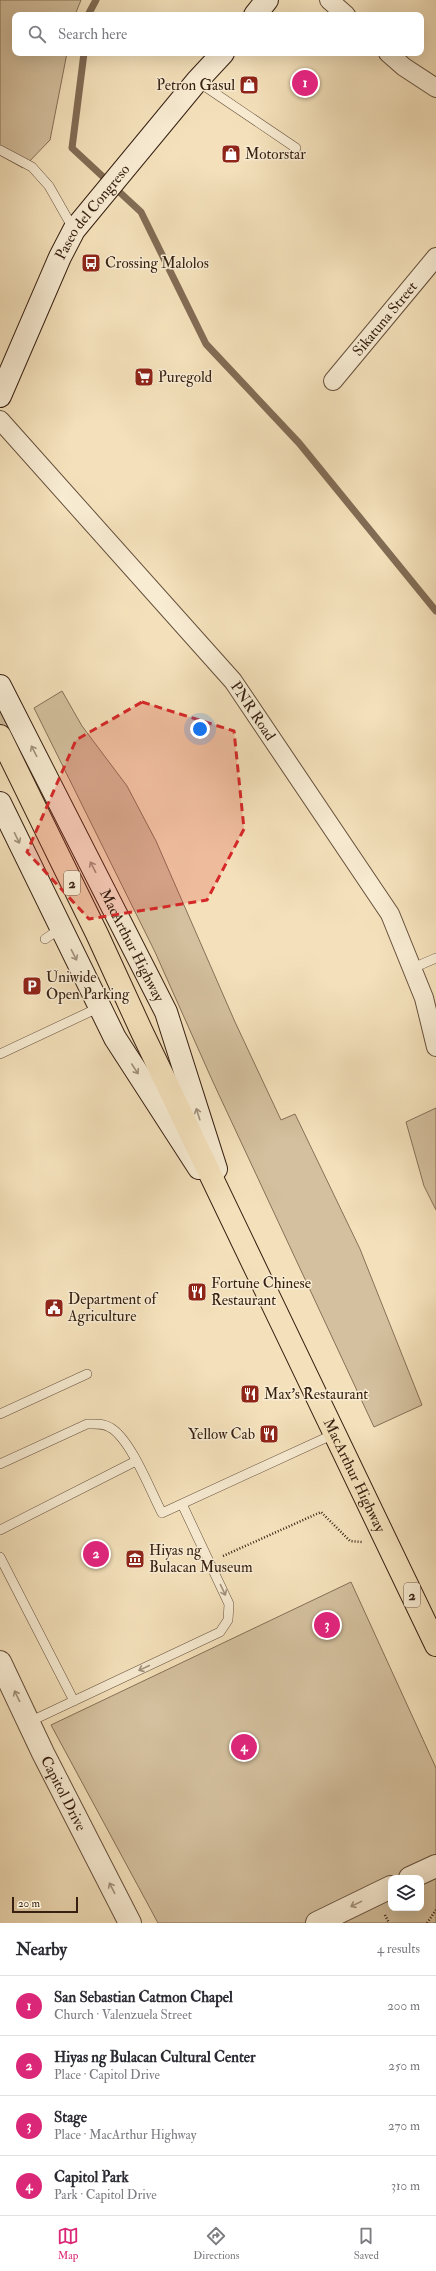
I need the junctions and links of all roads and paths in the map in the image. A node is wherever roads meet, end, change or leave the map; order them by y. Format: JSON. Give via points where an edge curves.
{"nodes":[{"id":1,"x":267,"y":0,"type":"edge"},
{"id":2,"x":329,"y":0,"type":"edge"},
{"id":3,"x":257,"y":12,"type":"edge"},
{"id":4,"x":343,"y":12,"type":"edge"},
{"id":5,"x":220,"y":56,"type":"edge"},
{"id":6,"x":391,"y":56,"type":"edge"},
{"id":7,"x":197,"y":81,"type":"junction"},
{"id":8,"x":436,"y":88,"type":"edge"},
{"id":9,"x":296,"y":148,"type":"dead end"},
{"id":10,"x":0,"y":150,"type":"edge"},
{"id":11,"x":74,"y":230,"type":"junction"},
{"id":12,"x":436,"y":257,"type":"edge"},
{"id":13,"x":333,"y":381,"type":"dead end"},
{"id":14,"x":0,"y":396,"type":"edge"},
{"id":15,"x":0,"y":420,"type":"edge"},
{"id":16,"x":0,"y":686,"type":"edge"},
{"id":17,"x":0,"y":736,"type":"edge"},
{"id":18,"x":0,"y":803,"type":"edge"},
{"id":19,"x":436,"y":958,"type":"edge"},
{"id":20,"x":413,"y":968,"type":"junction"},
{"id":21,"x":100,"y":1007,"type":"junction"},
{"id":22,"x":436,"y":1047,"type":"edge"},
{"id":23,"x":0,"y":1054,"type":"edge"},
{"id":24,"x":231,"y":1218,"type":"junction"},
{"id":25,"x":87,"y":1374,"type":"dead end"},
{"id":26,"x":0,"y":1414,"type":"edge"},
{"id":27,"x":334,"y":1434,"type":"junction"},
{"id":28,"x":136,"y":1461,"type":"junction"},
{"id":29,"x":0,"y":1464,"type":"edge"},
{"id":30,"x":182,"y":1504,"type":"junction"},
{"id":31,"x":0,"y":1530,"type":"edge"},
{"id":32,"x":387,"y":1544,"type":"junction"},
{"id":33,"x":0,"y":1558,"type":"edge"},
{"id":34,"x":210,"y":1563,"type":"junction"},
{"id":35,"x":436,"y":1645,"type":"edge"},
{"id":36,"x":0,"y":1662,"type":"edge"},
{"id":37,"x":74,"y":1701,"type":"junction"},
{"id":38,"x":29,"y":1722,"type":"junction"},
{"id":39,"x":436,"y":1866,"type":"edge"},
{"id":40,"x":416,"y":1875,"type":"edge"},
{"id":41,"x":388,"y":1888,"type":"edge"},
{"id":42,"x":436,"y":1910,"type":"edge"},
{"id":43,"x":130,"y":1923,"type":"edge"},
{"id":44,"x":317,"y":1923,"type":"edge"},
{"id":45,"x":427,"y":1923,"type":"edge"}],
"edges":[{"from":1,"to":3,"type":"main road"},
{"from":2,"to":4,"type":"street"},
{"from":5,"to":7,"type":"main road","name":"Paseo del Congreso"},
{"from":6,"to":8,"type":"street"},
{"from":7,"to":9,"type":"lane"},
{"from":7,"to":11,"type":"main road","name":"Paseo del Congreso"},
{"from":10,"to":11,"type":"lane","via":[[37,172],[49,186]]},
{"from":11,"to":14,"type":"main road","name":"Paseo del Congreso"},
{"from":12,"to":13,"type":"street","name":"Sikatuna Street"},
{"from":15,"to":20,"type":"street","name":"PNR Road","via":[[233,680],[390,914]]},
{"from":24,"to":16,"type":"main road","name":"MacArthur Highway","one_way":true,"via":[[166,1012]]},
{"from":17,"to":24,"type":"highway","name":"MacArthur Highway","number":"2"},
{"from":18,"to":21,"type":"main road","name":"MacArthur Highway","one_way":true,"via":[[53,933]]},
{"from":19,"to":20,"type":"lane"},
{"from":20,"to":22,"type":"street","name":"PNR Road","via":[[424,998]]},
{"from":21,"to":23,"type":"lane"},
{"from":21,"to":24,"type":"main road","name":"MacArthur Highway","one_way":true,"via":[[115,1038]]},
{"from":24,"to":27,"type":"highway","name":"MacArthur Highway","number":"2"},
{"from":25,"to":26,"type":"lane"},
{"from":27,"to":30,"type":"lane"},
{"from":27,"to":32,"type":"highway","name":"MacArthur Highway","number":"2"},
{"from":28,"to":29,"type":"lane","via":[[122,1438],[111,1428],[102,1424],[87,1424]]},
{"from":28,"to":30,"type":"lane","via":[[162,1513]]},
{"from":28,"to":31,"type":"lane"},
{"from":30,"to":34,"type":"lane"},
{"from":32,"to":34,"type":"path","via":[[350,1541],[321,1512]]},
{"from":32,"to":35,"type":"highway","name":"MacArthur Highway","number":"2"},
{"from":33,"to":37,"type":"lane"},
{"from":34,"to":37,"type":"lane","one_way":true,"via":[[229,1604],[228,1620],[220,1632]]},
{"from":38,"to":36,"type":"main road","name":"Capitol Drive","one_way":true},
{"from":37,"to":38,"type":"lane"},
{"from":43,"to":38,"type":"main road","name":"Capitol Drive","one_way":true},
{"from":39,"to":40,"type":"main road"},
{"from":41,"to":44,"type":"main road","one_way":true},
{"from":42,"to":45,"type":"path"}]}
